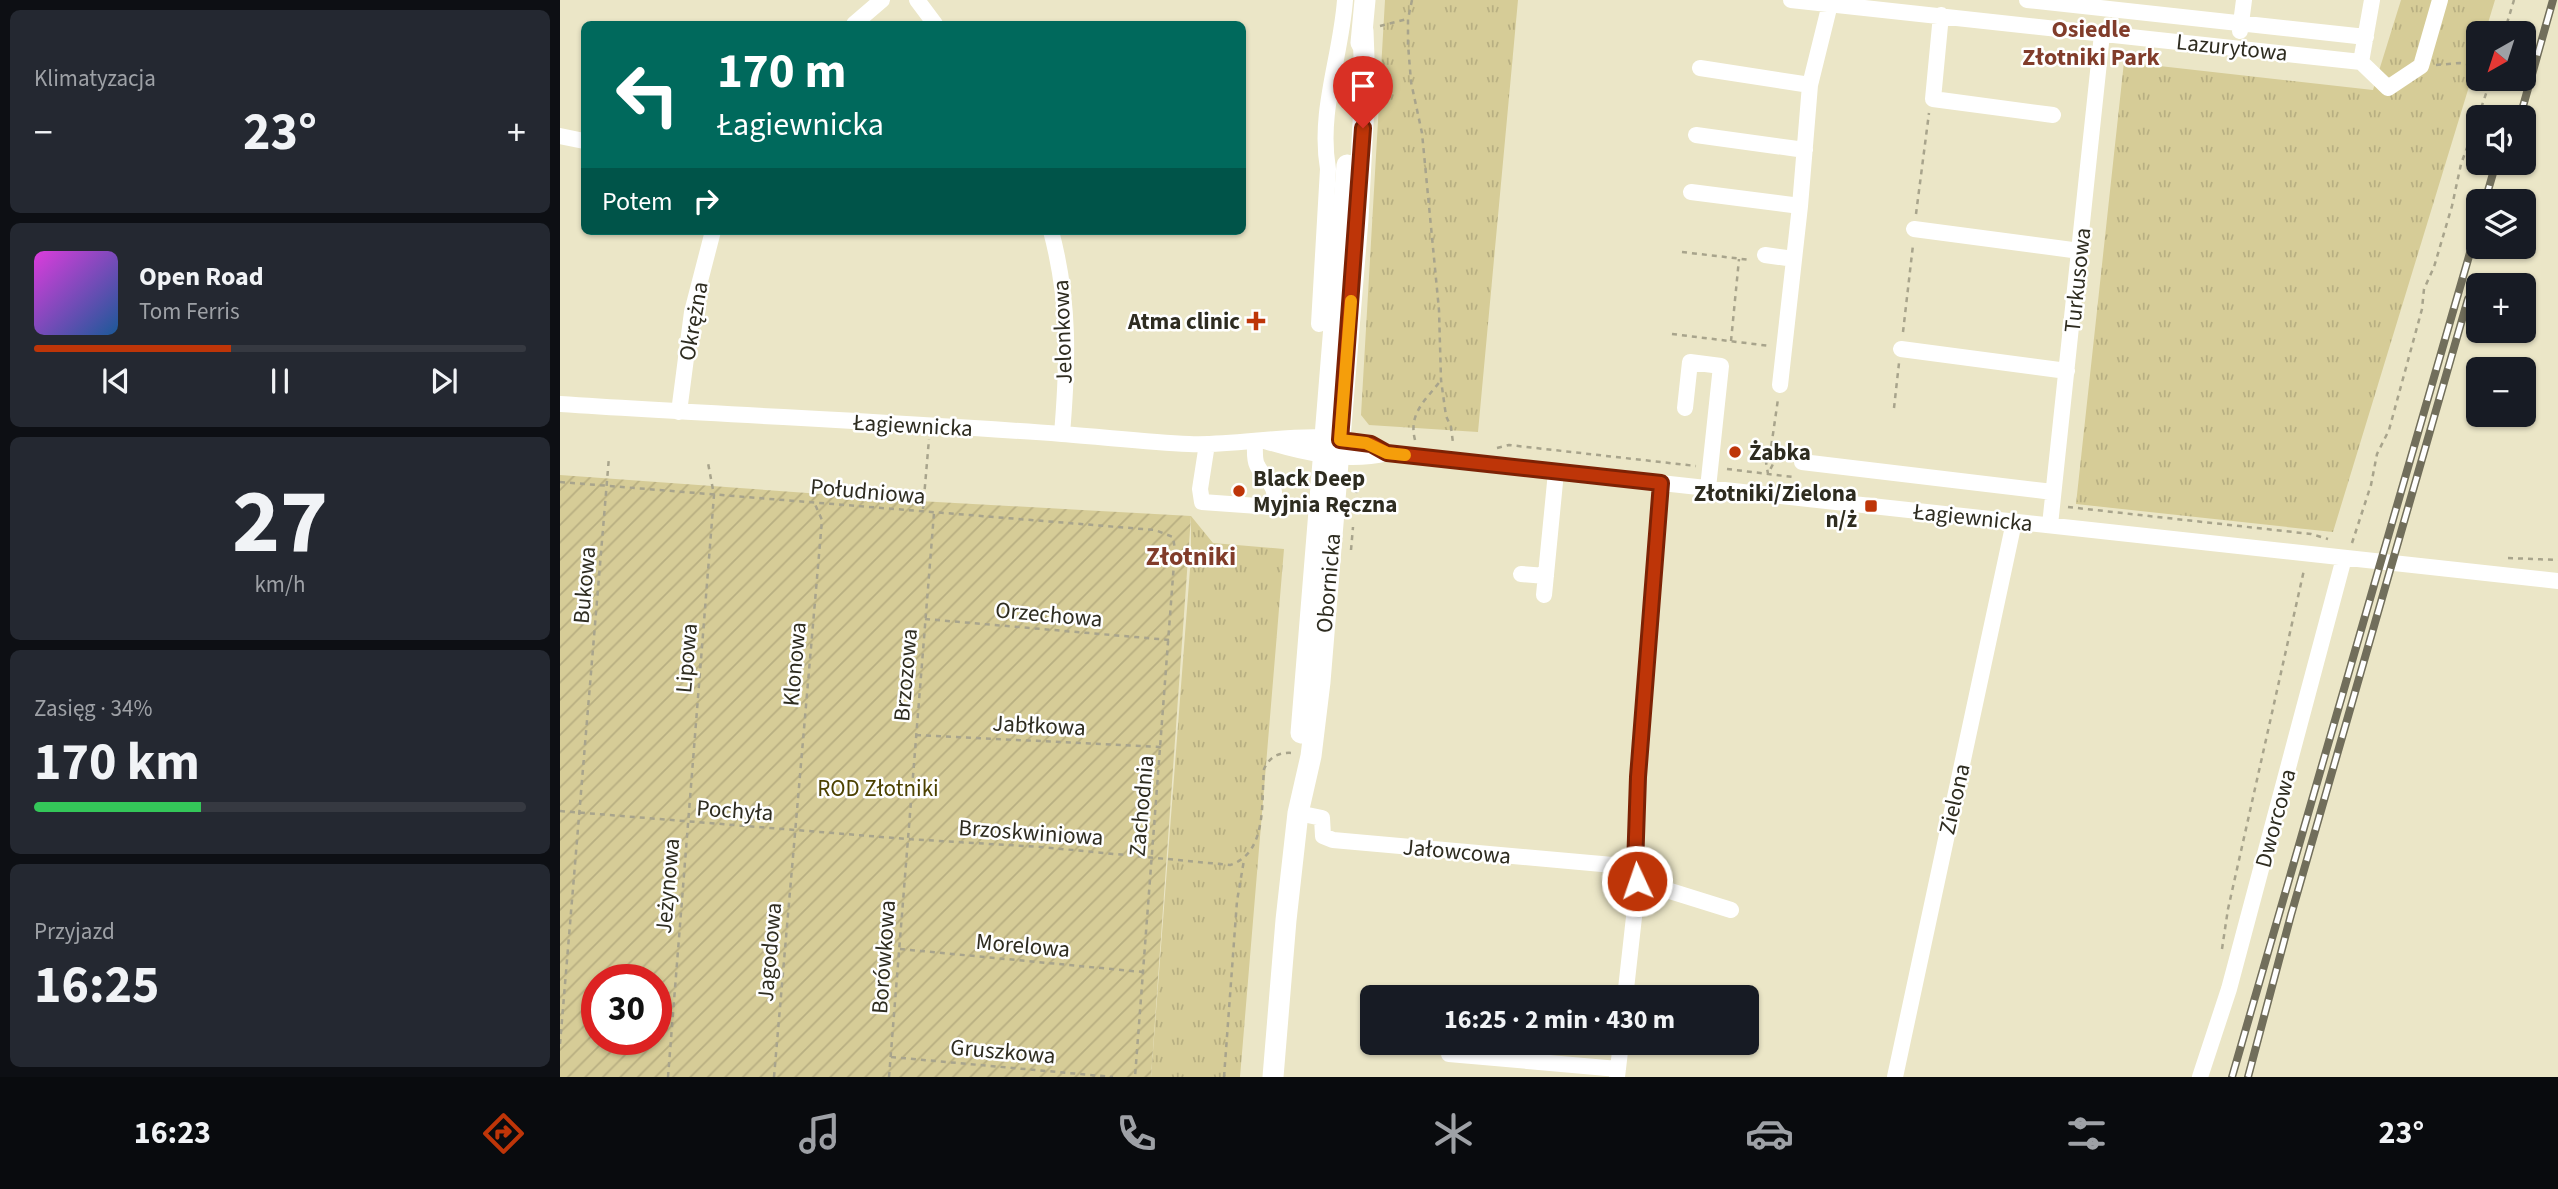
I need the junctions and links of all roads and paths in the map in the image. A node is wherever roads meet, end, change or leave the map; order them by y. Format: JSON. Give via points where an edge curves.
{"nodes":[{"id":1,"x":882,"y":0,"type":"edge"},
{"id":2,"x":916,"y":0,"type":"edge"},
{"id":3,"x":1345,"y":0,"type":"edge"},
{"id":4,"x":1365,"y":0,"type":"edge"},
{"id":5,"x":1412,"y":0,"type":"edge"},
{"id":6,"x":1791,"y":0,"type":"edge"},
{"id":7,"x":2027,"y":0,"type":"edge"},
{"id":8,"x":2244,"y":0,"type":"edge"},
{"id":9,"x":2372,"y":0,"type":"edge"},
{"id":10,"x":2440,"y":0,"type":"edge"},
{"id":11,"x":2514,"y":0,"type":"edge"},
{"id":12,"x":2057,"y":2,"type":"edge"},
{"id":13,"x":1830,"y":4,"type":"junction"},
{"id":14,"x":1881,"y":4,"type":"edge"},
{"id":15,"x":2115,"y":5,"type":"edge"},
{"id":16,"x":1941,"y":15,"type":"junction"},
{"id":17,"x":1408,"y":19,"type":"junction"},
{"id":18,"x":858,"y":21,"type":"edge"},
{"id":19,"x":932,"y":21,"type":"edge"},
{"id":20,"x":2508,"y":21,"type":"edge"},
{"id":21,"x":2241,"y":23,"type":"junction"},
{"id":22,"x":1370,"y":29,"type":"junction"},
{"id":23,"x":2102,"y":34,"type":"junction"},
{"id":24,"x":2365,"y":37,"type":"junction"},
{"id":25,"x":2238,"y":47,"type":"junction"},
{"id":26,"x":2361,"y":62,"type":"junction"},
{"id":27,"x":2466,"y":64,"type":"edge"},
{"id":28,"x":2421,"y":66,"type":"junction"},
{"id":29,"x":1700,"y":68,"type":"dead end"},
{"id":30,"x":1810,"y":85,"type":"junction"},
{"id":31,"x":1933,"y":99,"type":"junction"},
{"id":32,"x":2053,"y":116,"type":"dead end"},
{"id":33,"x":1696,"y":135,"type":"dead end"},
{"id":34,"x":560,"y":136,"type":"edge"},
{"id":35,"x":581,"y":140,"type":"edge"},
{"id":36,"x":1805,"y":150,"type":"junction"},
{"id":37,"x":2466,"y":150,"type":"edge"},
{"id":38,"x":1691,"y":192,"type":"dead end"},
{"id":39,"x":1800,"y":206,"type":"junction"},
{"id":40,"x":1914,"y":229,"type":"junction"},
{"id":41,"x":712,"y":235,"type":"edge"},
{"id":42,"x":1052,"y":235,"type":"edge"},
{"id":43,"x":2080,"y":251,"type":"junction"},
{"id":44,"x":1682,"y":252,"type":"dead end"},
{"id":45,"x":1765,"y":255,"type":"joint"},
{"id":46,"x":1739,"y":259,"type":"junction"},
{"id":47,"x":1794,"y":259,"type":"junction"},
{"id":48,"x":1319,"y":324,"type":"dead end"},
{"id":49,"x":1672,"y":334,"type":"dead end"},
{"id":50,"x":1731,"y":341,"type":"junction"},
{"id":51,"x":1784,"y":348,"type":"junction"},
{"id":52,"x":1901,"y":349,"type":"junction"},
{"id":53,"x":2067,"y":372,"type":"junction"},
{"id":54,"x":1441,"y":380,"type":"junction"},
{"id":55,"x":1780,"y":385,"type":"joint"},
{"id":56,"x":560,"y":404,"type":"edge"},
{"id":57,"x":1685,"y":408,"type":"dead end"},
{"id":58,"x":1894,"y":408,"type":"dead end"},
{"id":59,"x":679,"y":412,"type":"junction"},
{"id":60,"x":1062,"y":434,"type":"junction"},
{"id":61,"x":929,"y":439,"type":"dead end"},
{"id":62,"x":1415,"y":440,"type":"dead end"},
{"id":63,"x":1260,"y":442,"type":"junction"},
{"id":64,"x":1207,"y":444,"type":"junction"},
{"id":65,"x":1464,"y":445,"type":"dead end"},
{"id":66,"x":1331,"y":447,"type":"junction"},
{"id":67,"x":1486,"y":447,"type":"dead end"},
{"id":68,"x":1453,"y":452,"type":"junction"},
{"id":69,"x":1770,"y":455,"type":"dead end"},
{"id":70,"x":609,"y":457,"type":"dead end"},
{"id":71,"x":1661,"y":462,"type":"dead end"},
{"id":72,"x":1802,"y":462,"type":"dead end"},
{"id":73,"x":708,"y":463,"type":"dead end"},
{"id":74,"x":1359,"y":470,"type":"dead end"},
{"id":75,"x":1556,"y":472,"type":"junction"},
{"id":76,"x":560,"y":482,"type":"edge"},
{"id":77,"x":1661,"y":483,"type":"junction"},
{"id":78,"x":608,"y":485,"type":"junction"},
{"id":79,"x":1708,"y":488,"type":"junction"},
{"id":80,"x":714,"y":495,"type":"junction"},
{"id":81,"x":1355,"y":495,"type":"dead end"},
{"id":82,"x":2057,"y":499,"type":"junction"},
{"id":83,"x":814,"y":502,"type":"junction"},
{"id":84,"x":923,"y":509,"type":"junction"},
{"id":85,"x":934,"y":513,"type":"junction"},
{"id":86,"x":1353,"y":522,"type":"dead end"},
{"id":87,"x":2014,"y":522,"type":"junction"},
{"id":88,"x":2050,"y":525,"type":"junction"},
{"id":89,"x":2311,"y":534,"type":"junction"},
{"id":90,"x":2318,"y":535,"type":"dead end"},
{"id":91,"x":1173,"y":537,"type":"joint"},
{"id":92,"x":1351,"y":550,"type":"dead end"},
{"id":93,"x":2347,"y":552,"type":"junction"},
{"id":94,"x":2308,"y":554,"type":"junction"},
{"id":95,"x":1521,"y":574,"type":"dead end"},
{"id":96,"x":1546,"y":576,"type":"junction"},
{"id":97,"x":2558,"y":581,"type":"edge"},
{"id":98,"x":1544,"y":594,"type":"dead end"},
{"id":99,"x":925,"y":619,"type":"junction"},
{"id":100,"x":1170,"y":640,"type":"junction"},
{"id":101,"x":916,"y":735,"type":"junction"},
{"id":102,"x":1161,"y":747,"type":"junction"},
{"id":103,"x":1301,"y":753,"type":"junction"},
{"id":104,"x":1299,"y":805,"type":"junction"},
{"id":105,"x":560,"y":811,"type":"edge"},
{"id":106,"x":581,"y":812,"type":"junction"},
{"id":107,"x":688,"y":822,"type":"junction"},
{"id":108,"x":796,"y":830,"type":"junction"},
{"id":109,"x":907,"y":839,"type":"junction"},
{"id":110,"x":1152,"y":858,"type":"junction"},
{"id":111,"x":1244,"y":860,"type":"junction"},
{"id":112,"x":1636,"y":874,"type":"junction"},
{"id":113,"x":2228,"y":909,"type":"dead end"},
{"id":114,"x":1731,"y":910,"type":"dead end"},
{"id":115,"x":900,"y":949,"type":"junction"},
{"id":116,"x":1143,"y":972,"type":"junction"},
{"id":117,"x":1626,"y":985,"type":"edge"},
{"id":118,"x":560,"y":1044,"type":"edge"},
{"id":119,"x":1449,"y":1055,"type":"dead end"},
{"id":120,"x":1620,"y":1055,"type":"edge"},
{"id":121,"x":891,"y":1057,"type":"junction"},
{"id":122,"x":1618,"y":1073,"type":"edge"},
{"id":123,"x":668,"y":1077,"type":"edge"},
{"id":124,"x":774,"y":1077,"type":"edge"},
{"id":125,"x":889,"y":1077,"type":"edge"},
{"id":126,"x":1113,"y":1077,"type":"edge"},
{"id":127,"x":1135,"y":1077,"type":"edge"},
{"id":128,"x":1224,"y":1077,"type":"edge"},
{"id":129,"x":1273,"y":1077,"type":"edge"},
{"id":130,"x":1895,"y":1077,"type":"edge"},
{"id":131,"x":2200,"y":1077,"type":"edge"}],
"edges":[{"from":1,"to":18,"type":"street"},
{"from":2,"to":19,"type":"street"},
{"from":3,"to":48,"type":"street","via":[[1325,123],[1328,169]]},
{"from":4,"to":22,"type":"main road","name":"Obornicka"},
{"from":5,"to":17,"type":"path"},
{"from":6,"to":13,"type":"street","name":"Lazurytowa"},
{"from":7,"to":12,"type":"street"},
{"from":8,"to":21,"type":"street"},
{"from":9,"to":24,"type":"street"},
{"from":10,"to":28,"type":"street"},
{"from":11,"to":20,"type":"path"},
{"from":12,"to":15,"type":"street"},
{"from":13,"to":14,"type":"street","name":"Lazurytowa"},
{"from":13,"to":30,"type":"street"},
{"from":14,"to":16,"type":"street","name":"Lazurytowa"},
{"from":15,"to":21,"type":"street"},
{"from":16,"to":23,"type":"street","name":"Lazurytowa"},
{"from":16,"to":31,"type":"street"},
{"from":17,"to":22,"type":"path"},
{"from":17,"to":54,"type":"path","via":[[1411,82],[1422,132]]},
{"from":21,"to":24,"type":"street"},
{"from":21,"to":25,"type":"street"},
{"from":22,"to":66,"type":"main road","name":"Obornicka"},
{"from":23,"to":25,"type":"street","name":"Lazurytowa"},
{"from":23,"to":43,"type":"street","name":"Turkusowa"},
{"from":24,"to":26,"type":"street"},
{"from":25,"to":26,"type":"street","name":"Lazurytowa"},
{"from":26,"to":28,"type":"street","via":[[2388,88]]},
{"from":27,"to":28,"type":"path"},
{"from":29,"to":30,"type":"street"},
{"from":30,"to":36,"type":"street"},
{"from":31,"to":32,"type":"street"},
{"from":31,"to":40,"type":"path"},
{"from":33,"to":36,"type":"street"},
{"from":34,"to":35,"type":"street"},
{"from":36,"to":39,"type":"street"},
{"from":37,"to":93,"type":"path","via":[[2424,289],[2389,430],[2377,454],[2362,518]]},
{"from":38,"to":39,"type":"street"},
{"from":39,"to":47,"type":"street"},
{"from":40,"to":43,"type":"street"},
{"from":40,"to":52,"type":"path"},
{"from":41,"to":59,"type":"street","name":"Okrężna","via":[[692,312]]},
{"from":42,"to":60,"type":"street","name":"Jelonkowa","via":[[1066,309]]},
{"from":43,"to":53,"type":"street","name":"Turkusowa"},
{"from":44,"to":46,"type":"path"},
{"from":45,"to":46,"type":"path","via":[[1760,261]]},
{"from":45,"to":47,"type":"street"},
{"from":46,"to":50,"type":"path"},
{"from":47,"to":51,"type":"street"},
{"from":49,"to":50,"type":"path"},
{"from":50,"to":51,"type":"path"},
{"from":51,"to":55,"type":"street"},
{"from":52,"to":53,"type":"street"},
{"from":52,"to":58,"type":"path"},
{"from":53,"to":82,"type":"street","name":"Turkusowa"},
{"from":54,"to":62,"type":"path","via":[[1414,417]]},
{"from":54,"to":68,"type":"path"},
{"from":55,"to":69,"type":"path"},
{"from":56,"to":59,"type":"street","name":"Łagiewnicka"},
{"from":57,"to":79,"type":"street","via":[[1690,362],[1721,366]]},
{"from":59,"to":60,"type":"street","name":"Łagiewnicka"},
{"from":60,"to":64,"type":"street","name":"Łagiewnicka"},
{"from":61,"to":84,"type":"path"},
{"from":63,"to":64,"type":"street","name":"Łagiewnicka"},
{"from":63,"to":64,"type":"street","via":[[1256,465],[1269,479],[1276,497],[1273,507],[1202,502],[1199,489]]},
{"from":63,"to":66,"type":"street","name":"Łagiewnicka","via":[[1297,438]]},
{"from":65,"to":68,"type":"path"},
{"from":66,"to":68,"type":"street","name":"Łagiewnicka","via":[[1371,444],[1387,453]]},
{"from":66,"to":103,"type":"main road","name":"Obornicka","via":[[1306,656]]},
{"from":66,"to":104,"type":"main road","name":"Obornicka","via":[[1320,682],[1311,757]]},
{"from":67,"to":71,"type":"path","via":[[1509,445]]},
{"from":68,"to":75,"type":"street","name":"Łagiewnicka"},
{"from":70,"to":78,"type":"path","name":"Bukowa"},
{"from":72,"to":82,"type":"street"},
{"from":73,"to":80,"type":"path","name":"Lipowa"},
{"from":74,"to":81,"type":"path"},
{"from":75,"to":77,"type":"street","name":"Łagiewnicka"},
{"from":75,"to":96,"type":"street"},
{"from":76,"to":78,"type":"path","name":"Południowa"},
{"from":77,"to":79,"type":"street","name":"Łagiewnicka"},
{"from":77,"to":112,"type":"street","via":[[1639,764]]},
{"from":78,"to":80,"type":"path","name":"Południowa"},
{"from":78,"to":106,"type":"path","name":"Bukowa"},
{"from":79,"to":87,"type":"street","name":"Łagiewnicka"},
{"from":80,"to":83,"type":"path","name":"Południowa"},
{"from":80,"to":107,"type":"path","name":"Lipowa"},
{"from":82,"to":88,"type":"street","name":"Turkusowa"},
{"from":82,"to":89,"type":"path"},
{"from":83,"to":84,"type":"path","name":"Południowa"},
{"from":83,"to":108,"type":"path","name":"Klonowa","via":[[822,520]]},
{"from":84,"to":85,"type":"path","name":"Południowa"},
{"from":85,"to":91,"type":"path","name":"Południowa","via":[[1154,530]]},
{"from":85,"to":99,"type":"path","name":"Brzozowa"},
{"from":86,"to":92,"type":"path"},
{"from":87,"to":88,"type":"street","name":"Łagiewnicka"},
{"from":87,"to":130,"type":"street","name":"Zielona"},
{"from":88,"to":94,"type":"street","name":"Łagiewnicka"},
{"from":89,"to":90,"type":"path"},
{"from":89,"to":94,"type":"path"},
{"from":91,"to":100,"type":"path","name":"Zachodnia"},
{"from":93,"to":94,"type":"street","name":"Łagiewnicka"},
{"from":93,"to":97,"type":"street","name":"Łagiewnicka"},
{"from":93,"to":131,"type":"street","name":"Dworcowa","via":[[2229,989]]},
{"from":94,"to":113,"type":"path"},
{"from":95,"to":96,"type":"street"},
{"from":96,"to":98,"type":"street"},
{"from":99,"to":100,"type":"path","name":"Orzechowa"},
{"from":99,"to":101,"type":"path","name":"Brzozowa"},
{"from":100,"to":102,"type":"path","name":"Zachodnia"},
{"from":101,"to":102,"type":"path","name":"Jabłkowa"},
{"from":101,"to":109,"type":"path","name":"Brzozowa"},
{"from":102,"to":110,"type":"path","name":"Zachodnia"},
{"from":103,"to":104,"type":"main road","name":"Obornicka"},
{"from":103,"to":111,"type":"path","via":[[1284,752],[1268,760],[1258,835]]},
{"from":104,"to":112,"type":"street","name":"Jałowcowa","via":[[1322,818],[1323,836],[1333,840]]},
{"from":104,"to":129,"type":"main road","name":"Obornicka"},
{"from":105,"to":106,"type":"path","name":"Pochyła"},
{"from":106,"to":107,"type":"path","name":"Pochyła"},
{"from":106,"to":118,"type":"path","name":"Bukowa"},
{"from":107,"to":108,"type":"path","name":"Pochyła"},
{"from":107,"to":123,"type":"path","name":"Jeżynowa"},
{"from":108,"to":109,"type":"path","name":"Pochyła"},
{"from":108,"to":124,"type":"path","name":"Jagodowa"},
{"from":109,"to":110,"type":"path","name":"Brzoskwiniowa"},
{"from":109,"to":115,"type":"path","name":"Borówkowa"},
{"from":110,"to":111,"type":"path","name":"Brzoskwiniowa","via":[[1230,865]]},
{"from":110,"to":116,"type":"path","name":"Zachodnia"},
{"from":111,"to":128,"type":"path"},
{"from":112,"to":114,"type":"street"},
{"from":112,"to":117,"type":"street"},
{"from":115,"to":116,"type":"path","name":"Morelowa"},
{"from":115,"to":121,"type":"path","name":"Borówkowa"},
{"from":116,"to":127,"type":"path","name":"Zachodnia"},
{"from":119,"to":122,"type":"street"},
{"from":120,"to":122,"type":"street"},
{"from":121,"to":125,"type":"path","name":"Borówkowa"},
{"from":121,"to":126,"type":"path","name":"Gruszkowa"}]}
